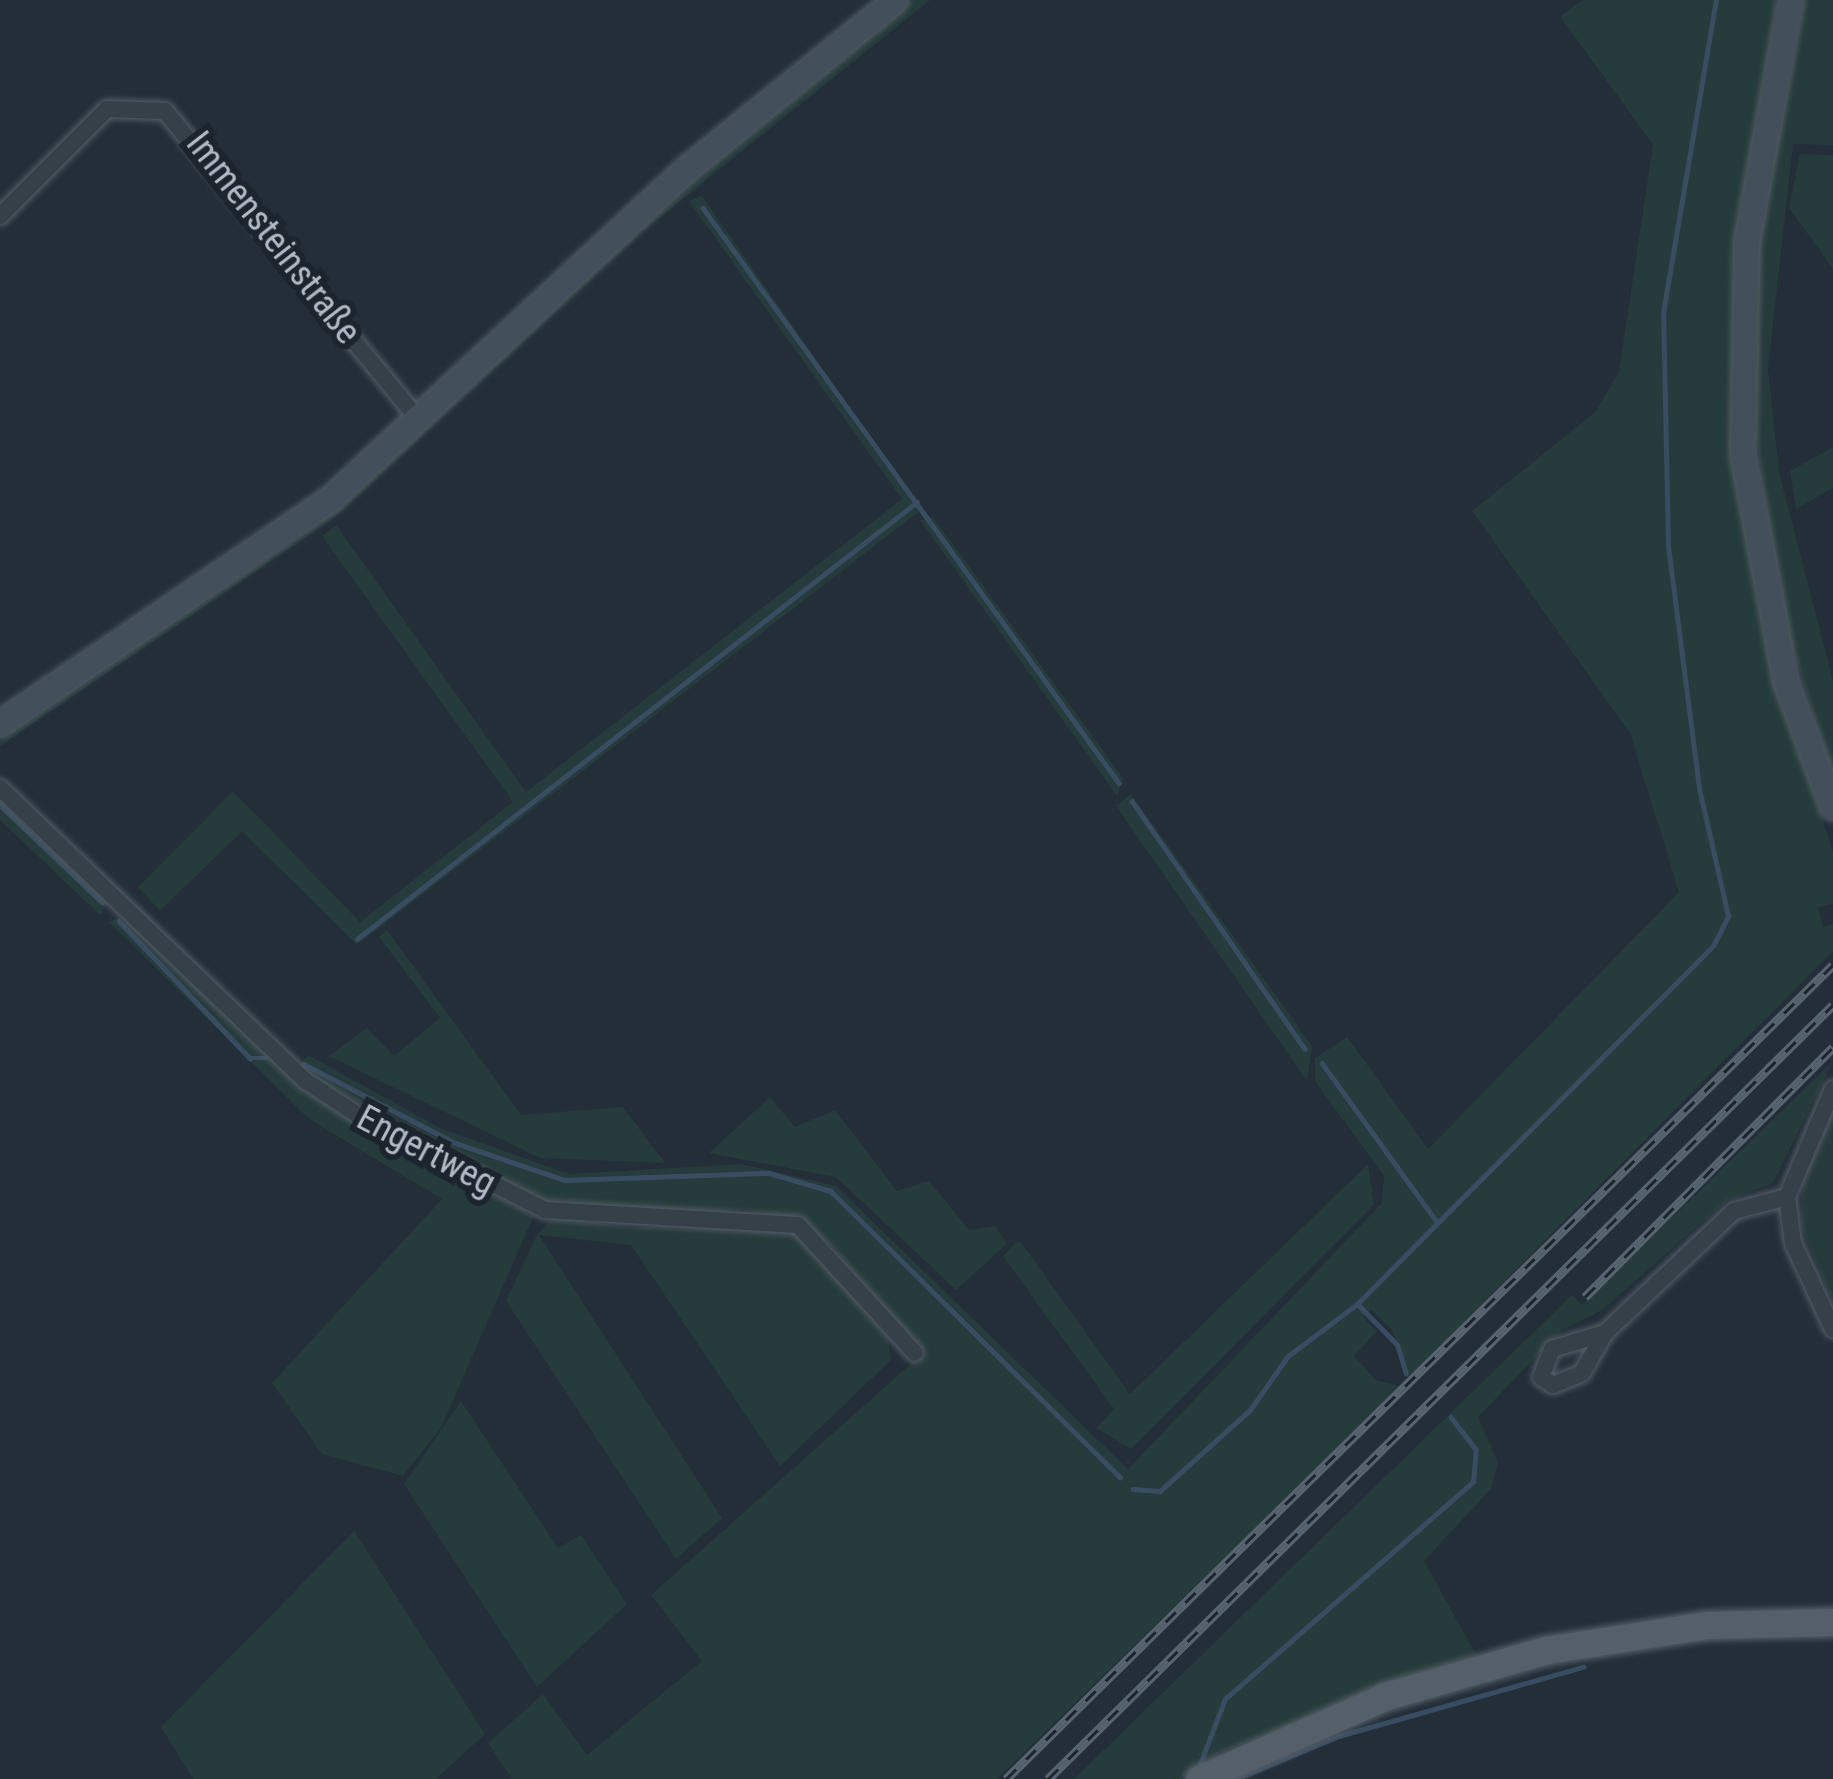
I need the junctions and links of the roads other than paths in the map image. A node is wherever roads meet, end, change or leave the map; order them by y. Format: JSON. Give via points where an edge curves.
{"nodes":[{"id":1,"x":896,"y":0,"type":"edge"},
{"id":2,"x":1792,"y":0,"type":"edge"},
{"id":3,"x":0,"y":216,"type":"edge"},
{"id":4,"x":419,"y":420,"type":"junction"},
{"id":5,"x":0,"y":724,"type":"edge"},
{"id":6,"x":0,"y":788,"type":"edge"},
{"id":7,"x":1833,"y":808,"type":"edge"},
{"id":8,"x":1833,"y":1089,"type":"edge"},
{"id":9,"x":1787,"y":1197,"type":"junction"},
{"id":10,"x":1833,"y":1329,"type":"edge"},
{"id":11,"x":1605,"y":1333,"type":"dead end"},
{"id":12,"x":914,"y":1353,"type":"dead end"},
{"id":13,"x":1833,"y":1622,"type":"edge"},
{"id":14,"x":1211,"y":1773,"type":"edge"}],
"edges":[{"from":1,"to":4,"type":"main road","via":[[686,170]]},
{"from":2,"to":7,"type":"main road","via":[[1747,241],[1743,454],[1786,682]]},
{"from":3,"to":4,"type":"street","name":"Immensteinstraße","via":[[91,119],[166,111]]},
{"from":4,"to":5,"type":"main road","via":[[332,498]]},
{"from":6,"to":12,"type":"street","name":"Engertweg","via":[[306,1081],[359,1116],[545,1210],[798,1225]]},
{"from":8,"to":9,"type":"street"},
{"from":9,"to":10,"type":"street","via":[[1800,1262]]},
{"from":9,"to":11,"type":"street","via":[[1734,1211]]},
{"from":13,"to":14,"type":"main road","via":[[1691,1627],[1546,1650],[1386,1696]]}]}
